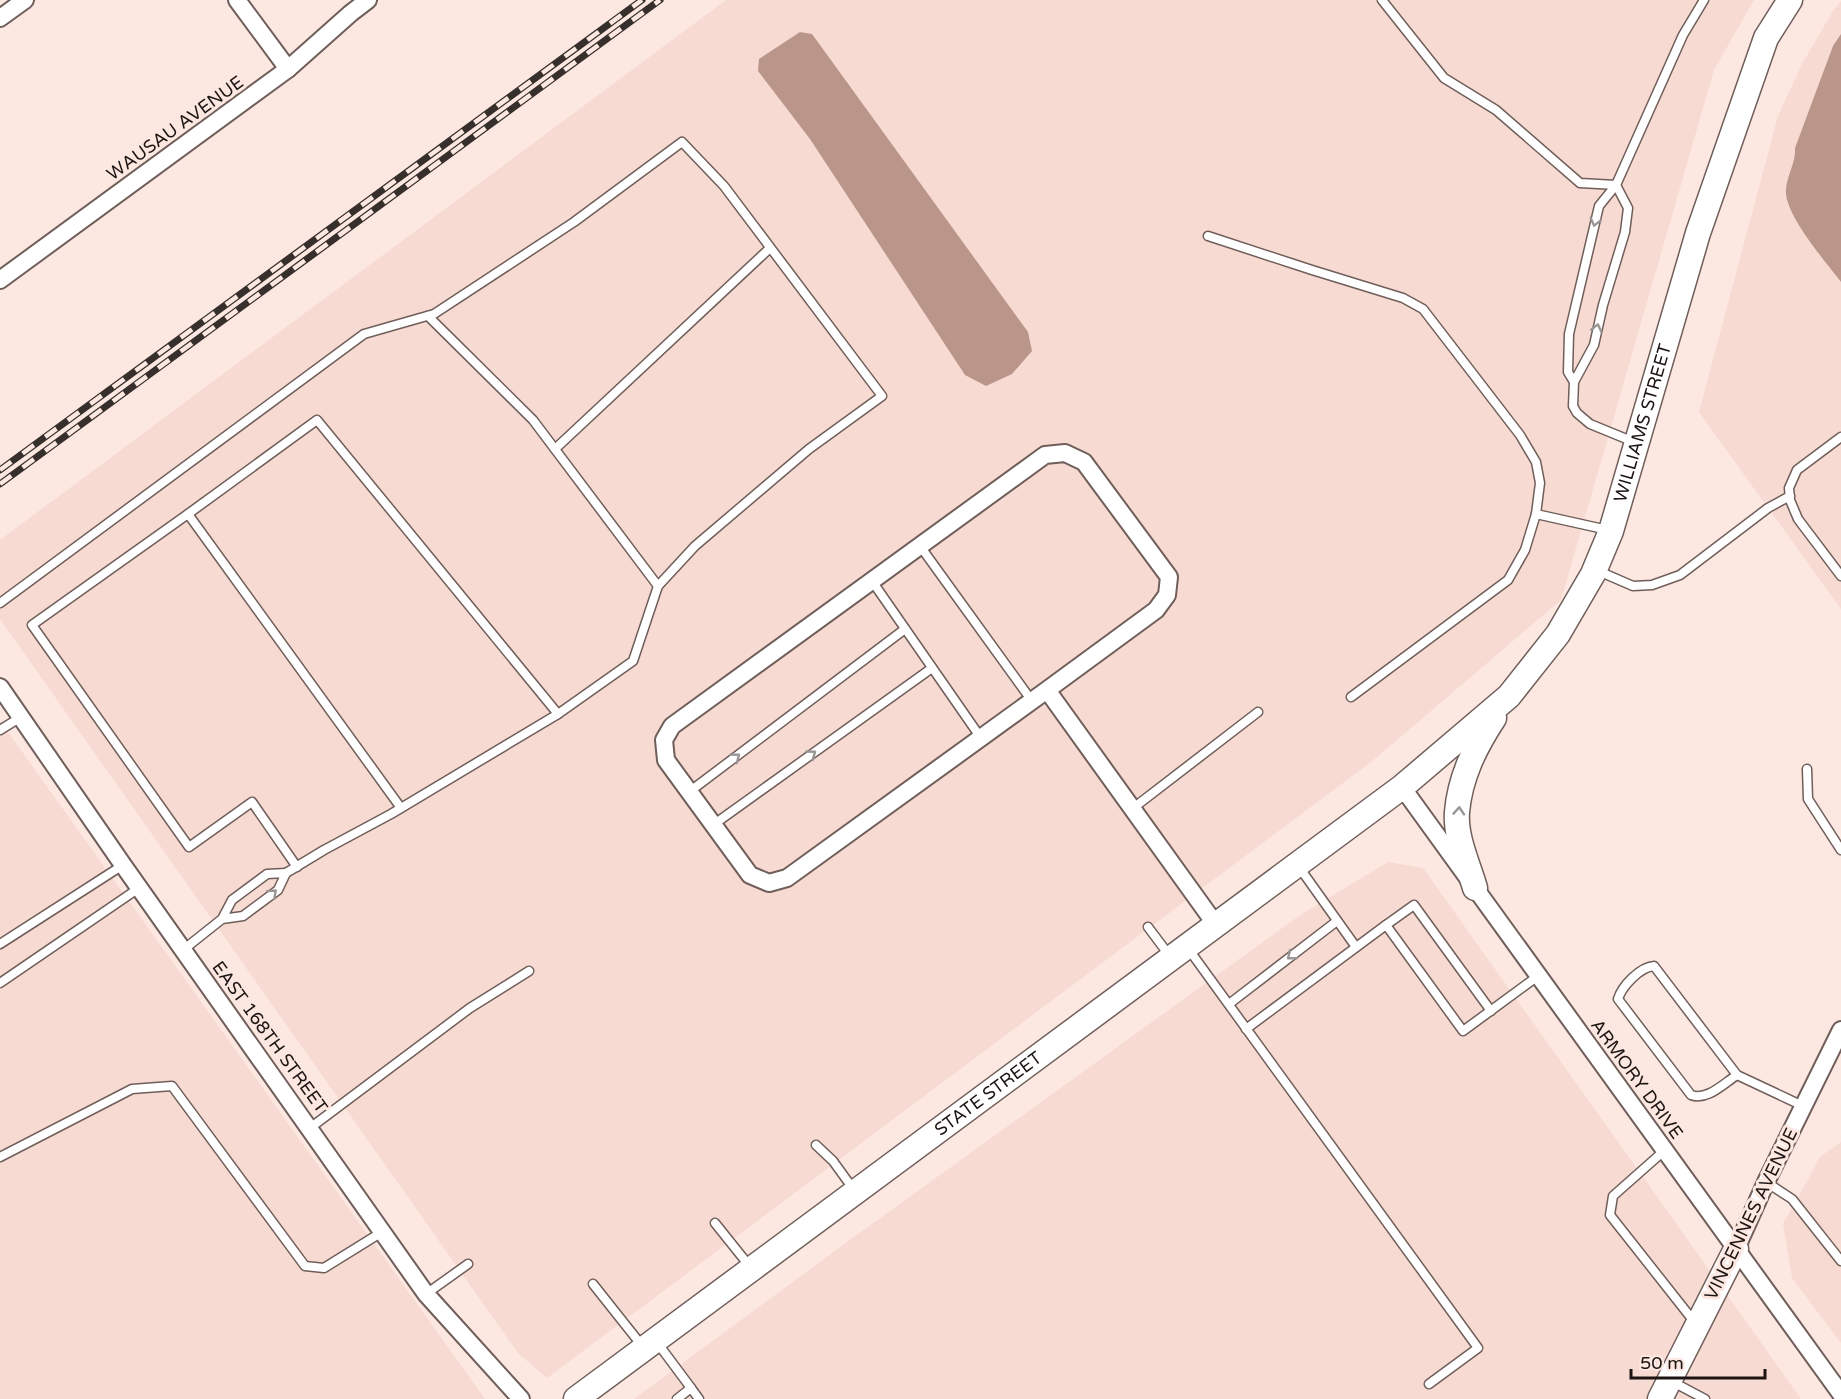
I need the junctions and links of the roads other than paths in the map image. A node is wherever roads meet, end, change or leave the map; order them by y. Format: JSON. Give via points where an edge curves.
{"nodes":[{"id":1,"x":25,"y":0,"type":"edge"},
{"id":2,"x":237,"y":0,"type":"edge"},
{"id":3,"x":369,"y":0,"type":"edge"},
{"id":4,"x":1382,"y":0,"type":"edge"},
{"id":5,"x":1704,"y":0,"type":"edge"},
{"id":6,"x":1790,"y":0,"type":"edge"},
{"id":7,"x":0,"y":18,"type":"edge"},
{"id":8,"x":288,"y":69,"type":"junction"},
{"id":9,"x":1616,"y":184,"type":"junction"},
{"id":10,"x":1208,"y":236,"type":"dead end"},
{"id":11,"x":770,"y":248,"type":"junction"},
{"id":12,"x":0,"y":280,"type":"edge"},
{"id":13,"x":428,"y":316,"type":"junction"},
{"id":14,"x":1574,"y":382,"type":"junction"},
{"id":15,"x":1841,"y":437,"type":"edge"},
{"id":16,"x":1637,"y":443,"type":"junction"},
{"id":17,"x":555,"y":449,"type":"junction"},
{"id":18,"x":1790,"y":496,"type":"junction"},
{"id":19,"x":188,"y":514,"type":"junction"},
{"id":20,"x":1536,"y":514,"type":"junction"},
{"id":21,"x":1611,"y":531,"type":"junction"},
{"id":22,"x":920,"y":546,"type":"junction"},
{"id":23,"x":1595,"y":569,"type":"junction"},
{"id":24,"x":1841,"y":576,"type":"edge"},
{"id":25,"x":872,"y":581,"type":"junction"},
{"id":26,"x":658,"y":586,"type":"junction"},
{"id":27,"x":0,"y":603,"type":"edge"},
{"id":28,"x":905,"y":629,"type":"junction"},
{"id":29,"x":932,"y":668,"type":"junction"},
{"id":30,"x":0,"y":687,"type":"edge"},
{"id":31,"x":1047,"y":690,"type":"junction"},
{"id":32,"x":1509,"y":696,"type":"junction"},
{"id":33,"x":1351,"y":698,"type":"dead end"},
{"id":34,"x":1032,"y":701,"type":"junction"},
{"id":35,"x":1258,"y":712,"type":"dead end"},
{"id":36,"x":558,"y":714,"type":"junction"},
{"id":37,"x":21,"y":717,"type":"junction"},
{"id":38,"x":0,"y":730,"type":"edge"},
{"id":39,"x":981,"y":738,"type":"junction"},
{"id":40,"x":1807,"y":769,"type":"dead end"},
{"id":41,"x":1402,"y":787,"type":"junction"},
{"id":42,"x":689,"y":792,"type":"junction"},
{"id":43,"x":401,"y":808,"type":"junction"},
{"id":44,"x":1132,"y":809,"type":"junction"},
{"id":45,"x":713,"y":825,"type":"junction"},
{"id":46,"x":1841,"y":850,"type":"edge"},
{"id":47,"x":123,"y":865,"type":"junction"},
{"id":48,"x":1297,"y":865,"type":"junction"},
{"id":49,"x":297,"y":867,"type":"junction"},
{"id":50,"x":286,"y":873,"type":"junction"},
{"id":51,"x":139,"y":888,"type":"junction"},
{"id":52,"x":1475,"y":888,"type":"junction"},
{"id":53,"x":222,"y":919,"type":"junction"},
{"id":54,"x":1337,"y":921,"type":"junction"},
{"id":55,"x":1216,"y":925,"type":"junction"},
{"id":56,"x":1386,"y":926,"type":"junction"},
{"id":57,"x":1148,"y":927,"type":"dead end"},
{"id":58,"x":0,"y":944,"type":"edge"},
{"id":59,"x":1356,"y":947,"type":"junction"},
{"id":60,"x":183,"y":950,"type":"junction"},
{"id":61,"x":1179,"y":952,"type":"junction"},
{"id":62,"x":529,"y":971,"type":"dead end"},
{"id":63,"x":1539,"y":976,"type":"junction"},
{"id":64,"x":0,"y":983,"type":"edge"},
{"id":65,"x":1229,"y":1005,"type":"junction"},
{"id":66,"x":1491,"y":1011,"type":"junction"},
{"id":67,"x":1246,"y":1029,"type":"junction"},
{"id":68,"x":1841,"y":1030,"type":"edge"},
{"id":69,"x":1737,"y":1075,"type":"junction"},
{"id":70,"x":1803,"y":1106,"type":"junction"},
{"id":71,"x":310,"y":1128,"type":"junction"},
{"id":72,"x":816,"y":1145,"type":"dead end"},
{"id":73,"x":1665,"y":1150,"type":"junction"},
{"id":74,"x":0,"y":1157,"type":"edge"},
{"id":75,"x":1766,"y":1182,"type":"junction"},
{"id":76,"x":855,"y":1192,"type":"junction"},
{"id":77,"x":715,"y":1223,"type":"dead end"},
{"id":78,"x":382,"y":1232,"type":"junction"},
{"id":79,"x":1736,"y":1249,"type":"junction"},
{"id":80,"x":1841,"y":1261,"type":"edge"},
{"id":81,"x":468,"y":1263,"type":"dead end"},
{"id":82,"x":752,"y":1269,"type":"junction"},
{"id":83,"x":593,"y":1284,"type":"dead end"},
{"id":84,"x":426,"y":1294,"type":"junction"},
{"id":85,"x":1696,"y":1325,"type":"junction"},
{"id":86,"x":650,"y":1344,"type":"junction"},
{"id":87,"x":1429,"y":1384,"type":"dead end"},
{"id":88,"x":691,"y":1388,"type":"junction"},
{"id":89,"x":1665,"y":1390,"type":"edge"},
{"id":90,"x":1841,"y":1394,"type":"edge"},
{"id":91,"x":521,"y":1399,"type":"edge"},
{"id":92,"x":576,"y":1399,"type":"edge"},
{"id":93,"x":677,"y":1399,"type":"edge"},
{"id":94,"x":699,"y":1399,"type":"edge"},
{"id":95,"x":1705,"y":1399,"type":"edge"}],
"edges":[{"from":1,"to":7,"type":"street"},
{"from":2,"to":8,"type":"street"},
{"from":3,"to":8,"type":"street","name":"WAUSAU AVENUE"},
{"from":4,"to":9,"type":"lane","via":[[1444,78],[1497,110],[1580,183]]},
{"from":5,"to":9,"type":"lane","via":[[1683,35]]},
{"from":6,"to":16,"type":"street","name":"WILLIAMS STREET","via":[[1766,38],[1702,222]]},
{"from":8,"to":12,"type":"street","name":"WAUSAU AVENUE"},
{"from":9,"to":14,"type":"lane","one_way":true,"via":[[1599,206],[1569,334],[1568,372]]},
{"from":14,"to":9,"type":"lane","one_way":true,"via":[[1594,345],[1625,232],[1628,208]]},
{"from":10,"to":20,"type":"lane","via":[[1404,298],[1423,309],[1520,435],[1536,462],[1540,483]]},
{"from":11,"to":13,"type":"lane","via":[[724,186],[682,142],[574,222]]},
{"from":11,"to":17,"type":"lane"},
{"from":11,"to":26,"type":"lane","via":[[882,396],[810,449],[696,546]]},
{"from":13,"to":17,"type":"lane","via":[[533,420]]},
{"from":13,"to":27,"type":"lane","via":[[364,334]]},
{"from":14,"to":16,"type":"lane","via":[[1577,413],[1590,424]]},
{"from":15,"to":18,"type":"lane","via":[[1797,470],[1789,488]]},
{"from":16,"to":21,"type":"street","name":"WILLIAMS STREET"},
{"from":17,"to":26,"type":"lane"},
{"from":18,"to":23,"type":"lane","via":[[1768,508],[1680,575],[1652,585],[1633,586]]},
{"from":18,"to":24,"type":"lane","via":[[1798,519]]},
{"from":19,"to":36,"type":"lane","via":[[317,420]]},
{"from":19,"to":43,"type":"lane"},
{"from":19,"to":49,"type":"lane","via":[[32,625],[189,847],[252,802]]},
{"from":20,"to":21,"type":"lane"},
{"from":20,"to":33,"type":"lane","via":[[1525,550],[1508,580]]},
{"from":21,"to":23,"type":"street","name":"WILLIAMS STREET"},
{"from":22,"to":25,"type":"street"},
{"from":22,"to":31,"type":"street","via":[[1045,455],[1065,453],[1084,462],[1169,577],[1167,595],[1156,610]]},
{"from":22,"to":34,"type":"lane"},
{"from":23,"to":32,"type":"street","name":"WILLIAMS STREET","via":[[1558,634]]},
{"from":25,"to":28,"type":"lane"},
{"from":25,"to":42,"type":"street","via":[[672,726],[664,740],[666,760]]},
{"from":26,"to":36,"type":"lane","via":[[633,661]]},
{"from":28,"to":29,"type":"lane"},
{"from":42,"to":28,"type":"lane","one_way":true},
{"from":29,"to":39,"type":"lane"},
{"from":45,"to":29,"type":"lane","one_way":true},
{"from":30,"to":37,"type":"street","name":"EAST 168TH STREET"},
{"from":31,"to":34,"type":"street"},
{"from":31,"to":44,"type":"street"},
{"from":32,"to":41,"type":"street","name":"WILLIAMS STREET"},
{"from":52,"to":32,"type":"street","one_way":true,"via":[[1457,813],[1474,751]]},
{"from":34,"to":39,"type":"street"},
{"from":35,"to":44,"type":"lane"},
{"from":36,"to":43,"type":"lane"},
{"from":37,"to":38,"type":"lane"},
{"from":37,"to":47,"type":"street","name":"EAST 168TH STREET"},
{"from":39,"to":45,"type":"street","via":[[787,878],[769,883],[750,875]]},
{"from":40,"to":46,"type":"lane","via":[[1808,799]]},
{"from":41,"to":48,"type":"street","name":"STATE STREET"},
{"from":41,"to":52,"type":"street","name":"ARMORY DRIVE"},
{"from":42,"to":45,"type":"street"},
{"from":43,"to":49,"type":"lane"},
{"from":44,"to":55,"type":"street"},
{"from":47,"to":51,"type":"street","name":"EAST 168TH STREET"},
{"from":47,"to":58,"type":"lane"},
{"from":48,"to":54,"type":"lane"},
{"from":48,"to":55,"type":"street","name":"STATE STREET"},
{"from":49,"to":50,"type":"lane"},
{"from":53,"to":50,"type":"lane","one_way":true,"via":[[243,916],[278,891]]},
{"from":50,"to":53,"type":"lane","via":[[267,874],[232,900]]},
{"from":51,"to":60,"type":"street","name":"EAST 168TH STREET"},
{"from":51,"to":64,"type":"lane"},
{"from":52,"to":63,"type":"street","name":"ARMORY DRIVE"},
{"from":53,"to":60,"type":"lane"},
{"from":54,"to":59,"type":"lane"},
{"from":54,"to":65,"type":"lane","one_way":true},
{"from":55,"to":61,"type":"street","name":"STATE STREET"},
{"from":56,"to":59,"type":"lane"},
{"from":56,"to":66,"type":"lane","via":[[1463,1031]]},
{"from":56,"to":66,"type":"lane","via":[[1414,905]]},
{"from":57,"to":61,"type":"lane"},
{"from":59,"to":67,"type":"lane"},
{"from":60,"to":71,"type":"street","name":"EAST 168TH STREET"},
{"from":61,"to":65,"type":"lane"},
{"from":61,"to":76,"type":"street","name":"STATE STREET"},
{"from":62,"to":71,"type":"lane","via":[[470,1008]]},
{"from":63,"to":66,"type":"lane"},
{"from":63,"to":73,"type":"street","name":"ARMORY DRIVE"},
{"from":65,"to":67,"type":"lane"},
{"from":67,"to":87,"type":"lane","via":[[1478,1348]]},
{"from":68,"to":70,"type":"street","name":"VINCENNES AVENUE"},
{"from":69,"to":69,"type":"lane","via":[[1706,1096],[1691,1095],[1618,999],[1620,990],[1647,966],[1654,966]]},
{"from":69,"to":70,"type":"lane"},
{"from":70,"to":75,"type":"street","name":"VINCENNES AVENUE"},
{"from":71,"to":78,"type":"street","name":"EAST 168TH STREET"},
{"from":72,"to":76,"type":"lane"},
{"from":73,"to":79,"type":"street","name":"ARMORY DRIVE"},
{"from":73,"to":85,"type":"lane","via":[[1613,1196],[1610,1215]]},
{"from":74,"to":78,"type":"lane","via":[[132,1089],[172,1086],[305,1266],[324,1268]]},
{"from":75,"to":79,"type":"street","name":"VINCENNES AVENUE"},
{"from":75,"to":80,"type":"lane","via":[[1792,1199]]},
{"from":76,"to":82,"type":"street","name":"STATE STREET"},
{"from":77,"to":82,"type":"lane"},
{"from":78,"to":84,"type":"street","name":"EAST 168TH STREET"},
{"from":79,"to":85,"type":"street","name":"VINCENNES AVENUE"},
{"from":79,"to":90,"type":"street","name":"ARMORY DRIVE"},
{"from":81,"to":84,"type":"lane"},
{"from":82,"to":86,"type":"street","name":"STATE STREET"},
{"from":83,"to":86,"type":"lane"},
{"from":84,"to":91,"type":"street","name":"EAST 168TH STREET"},
{"from":85,"to":89,"type":"street","name":"VINCENNES AVENUE"},
{"from":86,"to":88,"type":"lane"},
{"from":86,"to":92,"type":"street","name":"STATE STREET"},
{"from":88,"to":93,"type":"lane"},
{"from":88,"to":94,"type":"lane"},
{"from":89,"to":95,"type":"lane"}]}
